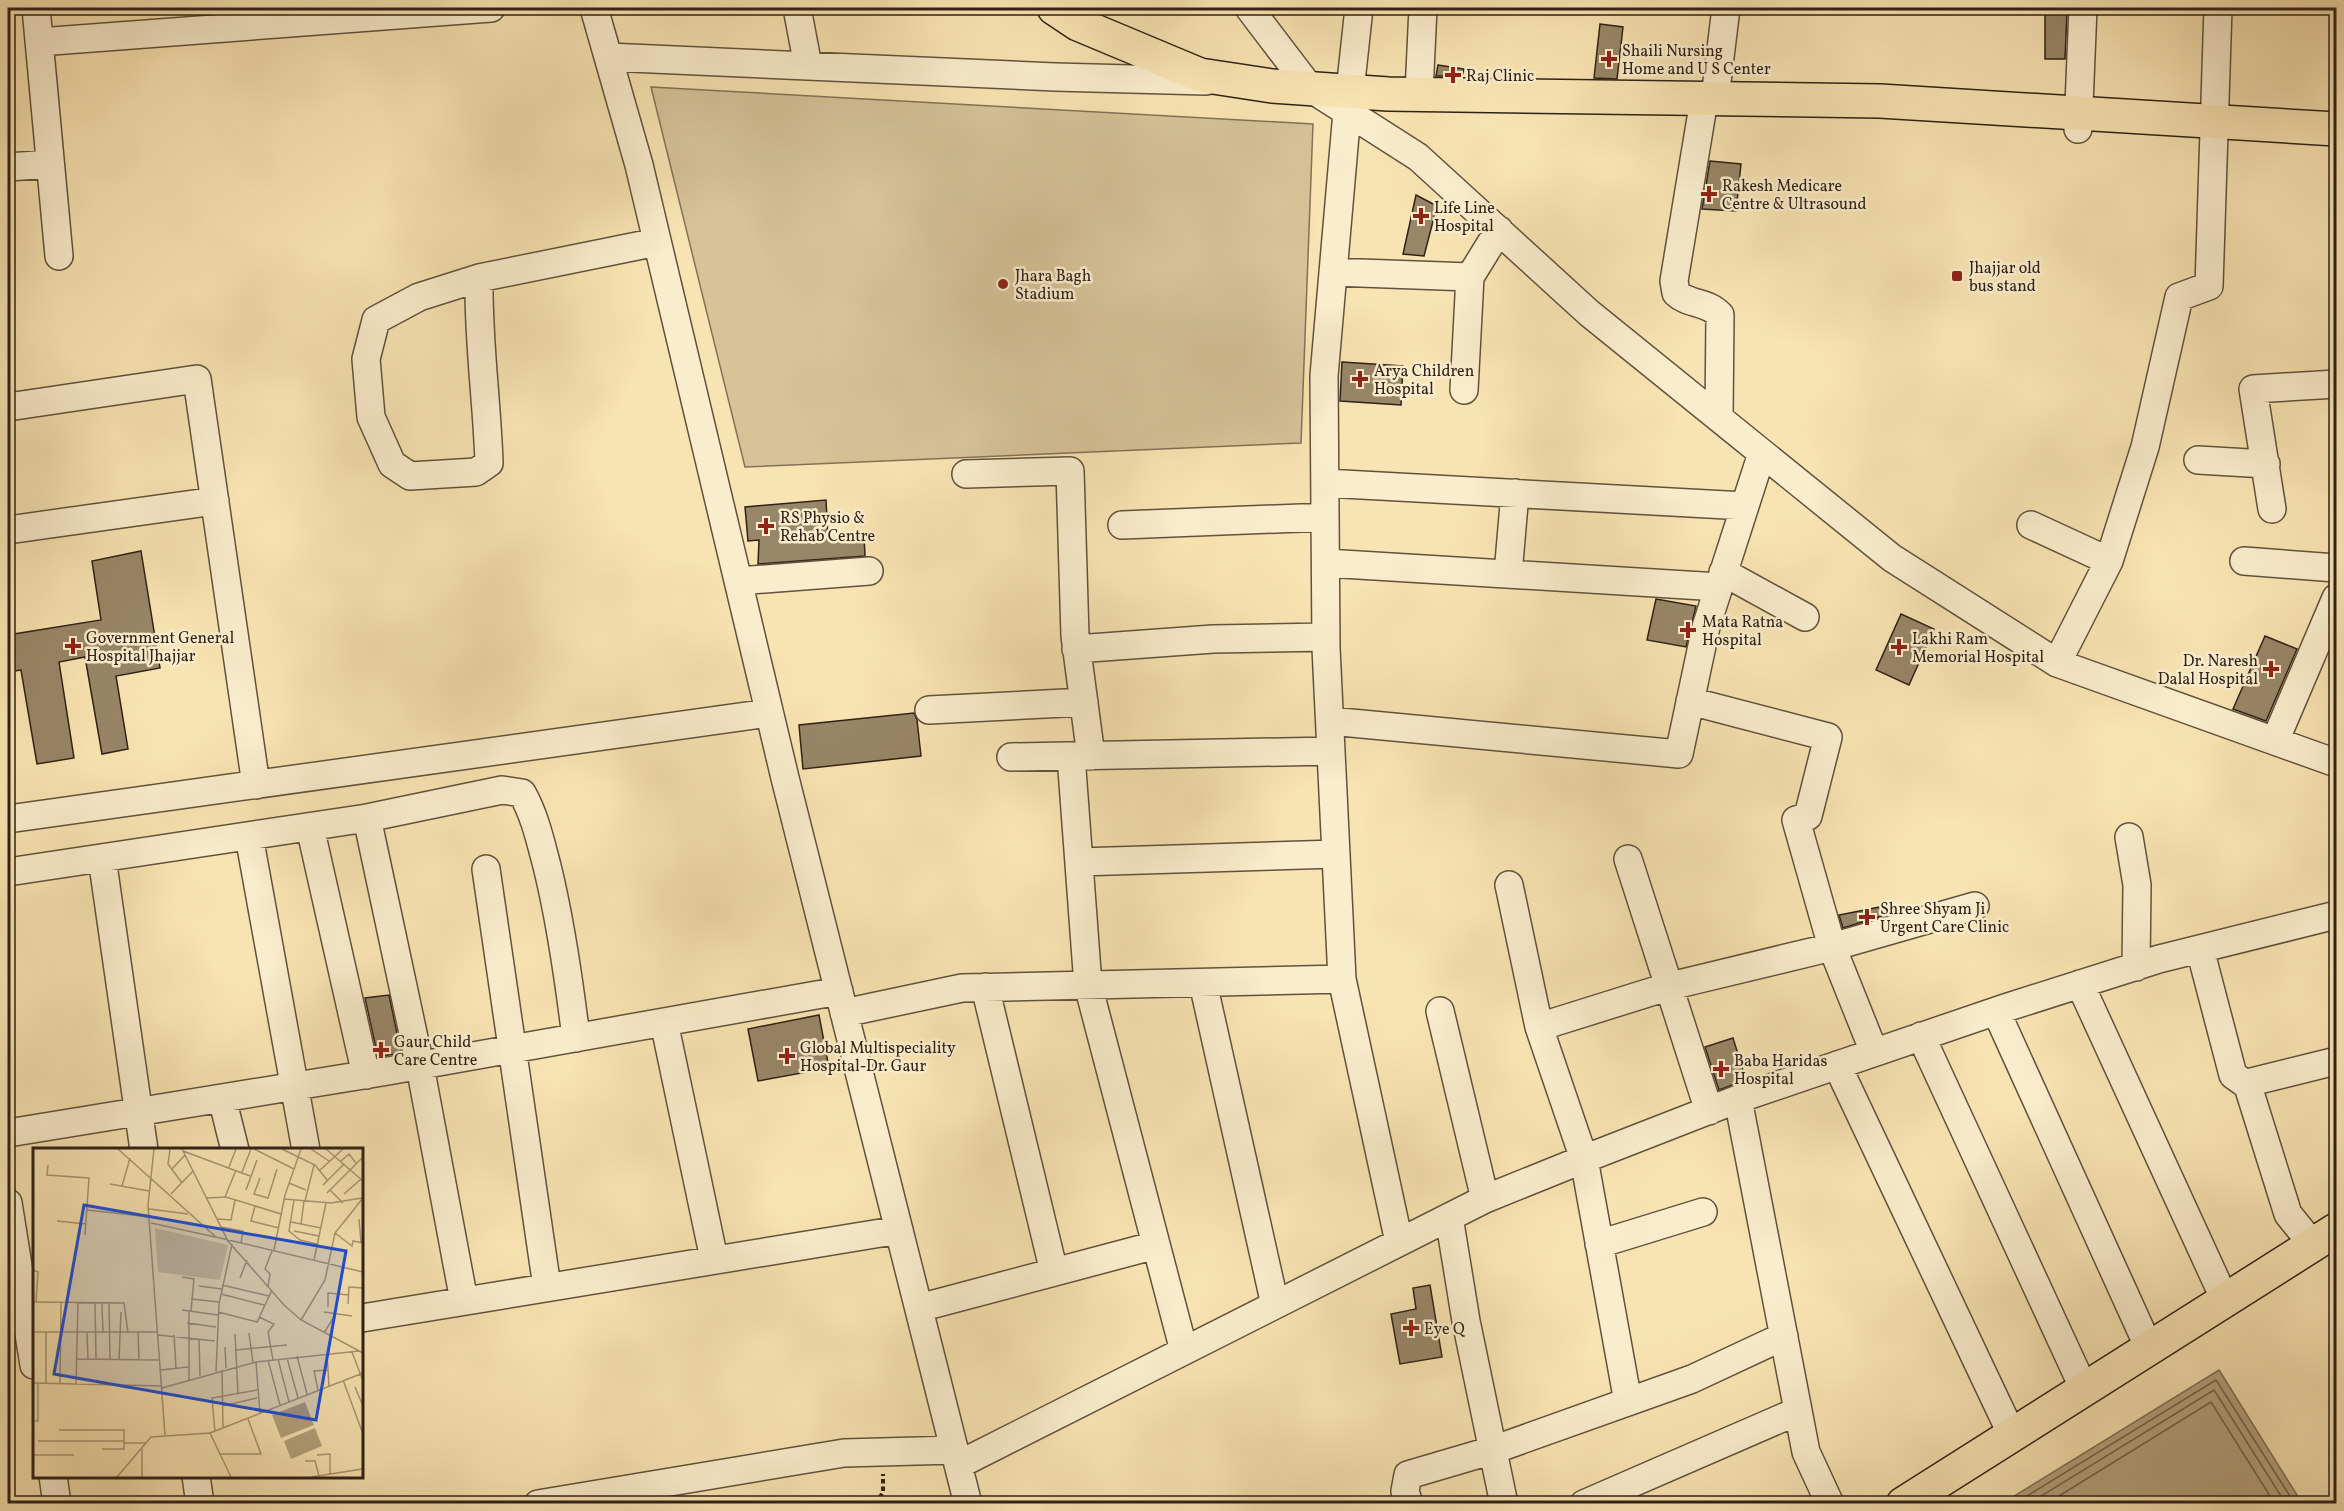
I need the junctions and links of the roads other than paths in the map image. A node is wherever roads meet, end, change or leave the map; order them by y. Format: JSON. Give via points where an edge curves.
{"nodes":[{"id":1,"x":36,"y":8,"type":"edge"},
{"id":2,"x":491,"y":8,"type":"edge"},
{"id":3,"x":594,"y":8,"type":"edge"},
{"id":4,"x":797,"y":8,"type":"edge"},
{"id":5,"x":1054,"y":8,"type":"edge"},
{"id":6,"x":1096,"y":8,"type":"edge"},
{"id":7,"x":1249,"y":8,"type":"edge"},
{"id":8,"x":1359,"y":8,"type":"edge"},
{"id":9,"x":1424,"y":8,"type":"edge"},
{"id":10,"x":1726,"y":8,"type":"edge"},
{"id":11,"x":2083,"y":8,"type":"edge"},
{"id":12,"x":2218,"y":8,"type":"edge"},
{"id":13,"x":39,"y":42,"type":"junction"},
{"id":14,"x":608,"y":57,"type":"junction"},
{"id":15,"x":808,"y":66,"type":"junction"},
{"id":16,"x":1200,"y":75,"type":"junction"},
{"id":17,"x":1233,"y":82,"type":"junction"},
{"id":18,"x":1310,"y":88,"type":"junction"},
{"id":19,"x":1403,"y":93,"type":"junction"},
{"id":20,"x":1349,"y":101,"type":"junction"},
{"id":21,"x":1708,"y":105,"type":"junction"},
{"id":22,"x":2078,"y":121,"type":"junction"},
{"id":23,"x":2337,"y":129,"type":"edge"},
{"id":24,"x":2215,"y":130,"type":"junction"},
{"id":25,"x":2337,"y":144,"type":"edge"},
{"id":26,"x":50,"y":164,"type":"junction"},
{"id":27,"x":8,"y":167,"type":"edge"},
{"id":28,"x":1499,"y":231,"type":"junction"},
{"id":29,"x":657,"y":242,"type":"junction"},
{"id":30,"x":59,"y":256,"type":"dead end"},
{"id":31,"x":1334,"y":272,"type":"junction"},
{"id":32,"x":1470,"y":277,"type":"junction"},
{"id":33,"x":479,"y":278,"type":"junction"},
{"id":34,"x":2337,"y":384,"type":"edge"},
{"id":35,"x":1464,"y":390,"type":"dead end"},
{"id":36,"x":8,"y":407,"type":"edge"},
{"id":37,"x":1719,"y":418,"type":"junction"},
{"id":38,"x":1762,"y":453,"type":"junction"},
{"id":39,"x":2198,"y":460,"type":"dead end"},
{"id":40,"x":2266,"y":464,"type":"junction"},
{"id":41,"x":966,"y":474,"type":"dead end"},
{"id":42,"x":1325,"y":483,"type":"junction"},
{"id":43,"x":1515,"y":493,"type":"junction"},
{"id":44,"x":215,"y":501,"type":"junction"},
{"id":45,"x":1745,"y":507,"type":"junction"},
{"id":46,"x":2272,"y":509,"type":"dead end"},
{"id":47,"x":1325,"y":517,"type":"junction"},
{"id":48,"x":1122,"y":525,"type":"dead end"},
{"id":49,"x":2031,"y":525,"type":"dead end"},
{"id":50,"x":8,"y":530,"type":"edge"},
{"id":51,"x":2109,"y":561,"type":"junction"},
{"id":52,"x":2244,"y":561,"type":"dead end"},
{"id":53,"x":1326,"y":563,"type":"junction"},
{"id":54,"x":2337,"y":568,"type":"edge"},
{"id":55,"x":869,"y":571,"type":"dead end"},
{"id":56,"x":1508,"y":574,"type":"junction"},
{"id":57,"x":1721,"y":579,"type":"junction"},
{"id":58,"x":738,"y":581,"type":"junction"},
{"id":59,"x":2337,"y":598,"type":"edge"},
{"id":60,"x":1805,"y":617,"type":"dead end"},
{"id":61,"x":1326,"y":637,"type":"junction"},
{"id":62,"x":1076,"y":649,"type":"junction"},
{"id":63,"x":2057,"y":663,"type":"junction"},
{"id":64,"x":1690,"y":701,"type":"junction"},
{"id":65,"x":1084,"y":702,"type":"junction"},
{"id":66,"x":929,"y":710,"type":"dead end"},
{"id":67,"x":769,"y":713,"type":"junction"},
{"id":68,"x":1330,"y":720,"type":"junction"},
{"id":69,"x":2275,"y":741,"type":"junction"},
{"id":70,"x":1331,"y":751,"type":"junction"},
{"id":71,"x":1081,"y":756,"type":"junction"},
{"id":72,"x":1011,"y":757,"type":"dead end"},
{"id":73,"x":2337,"y":763,"type":"edge"},
{"id":74,"x":256,"y":785,"type":"junction"},
{"id":75,"x":367,"y":818,"type":"junction"},
{"id":76,"x":8,"y":819,"type":"edge"},
{"id":77,"x":310,"y":827,"type":"junction"},
{"id":78,"x":249,"y":836,"type":"junction"},
{"id":79,"x":2129,"y":837,"type":"dead end"},
{"id":80,"x":1336,"y":854,"type":"junction"},
{"id":81,"x":102,"y":858,"type":"junction"},
{"id":82,"x":1628,"y":859,"type":"dead end"},
{"id":83,"x":1079,"y":862,"type":"junction"},
{"id":84,"x":486,"y":869,"type":"dead end"},
{"id":85,"x":8,"y":872,"type":"edge"},
{"id":86,"x":1509,"y":885,"type":"dead end"},
{"id":87,"x":1976,"y":906,"type":"dead end"},
{"id":88,"x":2335,"y":923,"type":"edge"},
{"id":89,"x":1832,"y":947,"type":"junction"},
{"id":90,"x":2200,"y":949,"type":"junction"},
{"id":91,"x":2136,"y":967,"type":"junction"},
{"id":92,"x":1342,"y":979,"type":"junction"},
{"id":93,"x":1203,"y":983,"type":"junction"},
{"id":94,"x":2080,"y":984,"type":"junction"},
{"id":95,"x":1088,"y":985,"type":"junction"},
{"id":96,"x":1670,"y":986,"type":"junction"},
{"id":97,"x":985,"y":987,"type":"junction"},
{"id":98,"x":841,"y":1002,"type":"junction"},
{"id":99,"x":1440,"y":1011,"type":"dead end"},
{"id":100,"x":1996,"y":1011,"type":"junction"},
{"id":101,"x":664,"y":1022,"type":"junction"},
{"id":102,"x":1539,"y":1027,"type":"junction"},
{"id":103,"x":1922,"y":1036,"type":"junction"},
{"id":104,"x":576,"y":1038,"type":"junction"},
{"id":105,"x":514,"y":1049,"type":"junction"},
{"id":106,"x":1874,"y":1052,"type":"junction"},
{"id":107,"x":2337,"y":1061,"type":"edge"},
{"id":108,"x":1837,"y":1065,"type":"junction"},
{"id":109,"x":420,"y":1066,"type":"junction"},
{"id":110,"x":366,"y":1075,"type":"junction"},
{"id":111,"x":2247,"y":1085,"type":"junction"},
{"id":112,"x":294,"y":1087,"type":"junction"},
{"id":113,"x":222,"y":1098,"type":"junction"},
{"id":114,"x":1738,"y":1099,"type":"junction"},
{"id":115,"x":1709,"y":1111,"type":"junction"},
{"id":116,"x":138,"y":1112,"type":"junction"},
{"id":117,"x":8,"y":1133,"type":"edge"},
{"id":118,"x":144,"y":1148,"type":"edge"},
{"id":119,"x":235,"y":1148,"type":"edge"},
{"id":120,"x":306,"y":1148,"type":"edge"},
{"id":121,"x":1584,"y":1159,"type":"junction"},
{"id":122,"x":1485,"y":1199,"type":"junction"},
{"id":123,"x":8,"y":1203,"type":"edge"},
{"id":124,"x":1703,"y":1212,"type":"dead end"},
{"id":125,"x":1449,"y":1217,"type":"junction"},
{"id":126,"x":899,"y":1230,"type":"junction"},
{"id":127,"x":2325,"y":1238,"type":"edge"},
{"id":128,"x":1399,"y":1242,"type":"junction"},
{"id":129,"x":1599,"y":1244,"type":"junction"},
{"id":130,"x":1156,"y":1245,"type":"junction"},
{"id":131,"x":714,"y":1259,"type":"junction"},
{"id":132,"x":1054,"y":1272,"type":"junction"},
{"id":133,"x":547,"y":1287,"type":"junction"},
{"id":134,"x":2225,"y":1300,"type":"junction"},
{"id":135,"x":464,"y":1301,"type":"junction"},
{"id":136,"x":1275,"y":1305,"type":"junction"},
{"id":137,"x":919,"y":1308,"type":"junction"},
{"id":138,"x":363,"y":1318,"type":"edge"},
{"id":139,"x":1784,"y":1336,"type":"junction"},
{"id":140,"x":2149,"y":1348,"type":"junction"},
{"id":141,"x":1184,"y":1351,"type":"junction"},
{"id":142,"x":33,"y":1359,"type":"edge"},
{"id":143,"x":2084,"y":1389,"type":"junction"},
{"id":144,"x":1628,"y":1402,"type":"junction"},
{"id":145,"x":1798,"y":1411,"type":"junction"},
{"id":146,"x":2012,"y":1435,"type":"junction"},
{"id":147,"x":1493,"y":1450,"type":"junction"},
{"id":148,"x":956,"y":1457,"type":"junction"},
{"id":149,"x":53,"y":1478,"type":"edge"},
{"id":150,"x":196,"y":1478,"type":"edge"},
{"id":151,"x":57,"y":1503,"type":"edge"},
{"id":152,"x":200,"y":1503,"type":"edge"},
{"id":153,"x":538,"y":1503,"type":"edge"},
{"id":154,"x":968,"y":1503,"type":"edge"},
{"id":155,"x":1408,"y":1503,"type":"edge"},
{"id":156,"x":1504,"y":1503,"type":"edge"},
{"id":157,"x":1584,"y":1503,"type":"edge"},
{"id":158,"x":1830,"y":1503,"type":"edge"},
{"id":159,"x":1903,"y":1503,"type":"edge"}],
"edges":[{"from":1,"to":13,"type":"street"},
{"from":2,"to":13,"type":"street"},
{"from":3,"to":14,"type":"street"},
{"from":4,"to":15,"type":"street"},
{"from":5,"to":16,"type":"main road","via":[[1078,24]]},
{"from":6,"to":16,"type":"main road"},
{"from":7,"to":18,"type":"street"},
{"from":8,"to":20,"type":"street"},
{"from":9,"to":19,"type":"street"},
{"from":10,"to":21,"type":"street"},
{"from":11,"to":22,"type":"street"},
{"from":12,"to":24,"type":"street"},
{"from":13,"to":26,"type":"street"},
{"from":14,"to":15,"type":"street"},
{"from":14,"to":29,"type":"street"},
{"from":15,"to":17,"type":"street"},
{"from":16,"to":17,"type":"main road"},
{"from":17,"to":18,"type":"main road"},
{"from":18,"to":20,"type":"main road"},
{"from":19,"to":20,"type":"main road"},
{"from":19,"to":21,"type":"main road","via":[[1443,103]]},
{"from":20,"to":28,"type":"street"},
{"from":20,"to":31,"type":"street"},
{"from":21,"to":22,"type":"main road","via":[[1882,118]]},
{"from":21,"to":37,"type":"street","via":[[1674,280],[1676,293],[1684,300],[1712,306],[1720,315]]},
{"from":22,"to":24,"type":"main road"},
{"from":23,"to":24,"type":"main road"},
{"from":24,"to":25,"type":"main road"},
{"from":24,"to":51,"type":"street","via":[[2209,286],[2180,297],[2145,447]]},
{"from":26,"to":27,"type":"street"},
{"from":26,"to":30,"type":"street"},
{"from":28,"to":32,"type":"street"},
{"from":28,"to":37,"type":"street","via":[[1589,313]]},
{"from":29,"to":33,"type":"street"},
{"from":29,"to":58,"type":"street"},
{"from":31,"to":32,"type":"street"},
{"from":31,"to":42,"type":"street","via":[[1324,376]]},
{"from":32,"to":35,"type":"street"},
{"from":33,"to":33,"type":"street","via":[[419,297],[376,320],[366,359],[371,417],[392,464],[410,476],[476,472],[489,463],[488,406],[478,325]]},
{"from":34,"to":40,"type":"street","via":[[2253,389]]},
{"from":36,"to":44,"type":"street","via":[[197,379]]},
{"from":37,"to":38,"type":"street"},
{"from":38,"to":45,"type":"street"},
{"from":38,"to":63,"type":"street","via":[[1892,558]]},
{"from":39,"to":40,"type":"street"},
{"from":40,"to":46,"type":"street"},
{"from":41,"to":62,"type":"street","via":[[1070,471]]},
{"from":42,"to":43,"type":"street"},
{"from":42,"to":47,"type":"street"},
{"from":43,"to":45,"type":"street"},
{"from":43,"to":56,"type":"street"},
{"from":44,"to":50,"type":"street"},
{"from":44,"to":74,"type":"street"},
{"from":45,"to":57,"type":"street"},
{"from":47,"to":48,"type":"street"},
{"from":47,"to":53,"type":"street"},
{"from":49,"to":51,"type":"street"},
{"from":51,"to":63,"type":"street"},
{"from":52,"to":54,"type":"street"},
{"from":53,"to":56,"type":"street"},
{"from":53,"to":61,"type":"street"},
{"from":55,"to":58,"type":"street"},
{"from":56,"to":57,"type":"street"},
{"from":57,"to":60,"type":"street"},
{"from":57,"to":64,"type":"street"},
{"from":58,"to":67,"type":"street"},
{"from":59,"to":69,"type":"street"},
{"from":61,"to":62,"type":"street","via":[[1213,639]]},
{"from":61,"to":68,"type":"street"},
{"from":62,"to":65,"type":"street"},
{"from":63,"to":69,"type":"street"},
{"from":64,"to":68,"type":"street","via":[[1679,754]]},
{"from":64,"to":89,"type":"street","via":[[1828,737],[1808,816],[1796,820]]},
{"from":65,"to":66,"type":"street"},
{"from":65,"to":71,"type":"street"},
{"from":67,"to":74,"type":"street"},
{"from":67,"to":98,"type":"street"},
{"from":68,"to":70,"type":"street"},
{"from":69,"to":73,"type":"street"},
{"from":70,"to":71,"type":"street"},
{"from":70,"to":80,"type":"street"},
{"from":71,"to":72,"type":"street"},
{"from":71,"to":83,"type":"street"},
{"from":74,"to":76,"type":"street"},
{"from":75,"to":77,"type":"street"},
{"from":75,"to":104,"type":"street","via":[[502,790],[522,793],[534,814],[554,895]]},
{"from":75,"to":109,"type":"street"},
{"from":77,"to":78,"type":"street"},
{"from":77,"to":110,"type":"street"},
{"from":78,"to":81,"type":"street"},
{"from":78,"to":112,"type":"street"},
{"from":79,"to":91,"type":"street","via":[[2137,885]]},
{"from":80,"to":83,"type":"street"},
{"from":80,"to":92,"type":"street"},
{"from":81,"to":85,"type":"street"},
{"from":81,"to":116,"type":"street"},
{"from":82,"to":96,"type":"street"},
{"from":83,"to":95,"type":"street"},
{"from":84,"to":105,"type":"street"},
{"from":86,"to":102,"type":"street"},
{"from":87,"to":89,"type":"street"},
{"from":88,"to":90,"type":"street"},
{"from":89,"to":96,"type":"street"},
{"from":89,"to":106,"type":"street"},
{"from":90,"to":91,"type":"street"},
{"from":90,"to":111,"type":"street","via":[[2233,1075]]},
{"from":91,"to":94,"type":"street"},
{"from":92,"to":93,"type":"street"},
{"from":92,"to":128,"type":"street"},
{"from":93,"to":95,"type":"street"},
{"from":93,"to":136,"type":"street"},
{"from":94,"to":100,"type":"street"},
{"from":94,"to":134,"type":"street"},
{"from":95,"to":97,"type":"street"},
{"from":95,"to":130,"type":"street"},
{"from":96,"to":102,"type":"street"},
{"from":96,"to":115,"type":"street"},
{"from":97,"to":98,"type":"street"},
{"from":97,"to":132,"type":"street"},
{"from":98,"to":101,"type":"street"},
{"from":98,"to":126,"type":"street"},
{"from":99,"to":122,"type":"street"},
{"from":100,"to":103,"type":"street"},
{"from":100,"to":140,"type":"street"},
{"from":101,"to":104,"type":"street"},
{"from":101,"to":131,"type":"street"},
{"from":102,"to":121,"type":"street"},
{"from":103,"to":106,"type":"street"},
{"from":103,"to":143,"type":"street"},
{"from":104,"to":105,"type":"street"},
{"from":105,"to":109,"type":"street"},
{"from":105,"to":133,"type":"street"},
{"from":106,"to":108,"type":"street"},
{"from":107,"to":111,"type":"street"},
{"from":108,"to":114,"type":"street"},
{"from":108,"to":146,"type":"street"},
{"from":109,"to":110,"type":"street"},
{"from":109,"to":135,"type":"street"},
{"from":110,"to":112,"type":"street"},
{"from":111,"to":127,"type":"street","via":[[2288,1214]]},
{"from":112,"to":113,"type":"street"},
{"from":112,"to":120,"type":"street"},
{"from":113,"to":116,"type":"street"},
{"from":113,"to":119,"type":"street"},
{"from":114,"to":115,"type":"street"},
{"from":114,"to":139,"type":"street"},
{"from":115,"to":121,"type":"street"},
{"from":116,"to":117,"type":"street"},
{"from":116,"to":118,"type":"street"},
{"from":121,"to":122,"type":"street"},
{"from":121,"to":129,"type":"street"},
{"from":122,"to":125,"type":"street"},
{"from":123,"to":142,"type":"street"},
{"from":124,"to":129,"type":"street"},
{"from":125,"to":128,"type":"street"},
{"from":125,"to":147,"type":"street"},
{"from":126,"to":131,"type":"street"},
{"from":126,"to":137,"type":"street"},
{"from":127,"to":134,"type":"main road"},
{"from":128,"to":136,"type":"street"},
{"from":129,"to":144,"type":"street"},
{"from":130,"to":132,"type":"street"},
{"from":130,"to":141,"type":"street"},
{"from":131,"to":133,"type":"street"},
{"from":132,"to":137,"type":"street"},
{"from":133,"to":135,"type":"street"},
{"from":134,"to":140,"type":"main road"},
{"from":135,"to":138,"type":"street"},
{"from":136,"to":141,"type":"street"},
{"from":137,"to":148,"type":"street"},
{"from":139,"to":144,"type":"street","via":[[1692,1379]]},
{"from":139,"to":145,"type":"street"},
{"from":140,"to":143,"type":"main road"},
{"from":141,"to":148,"type":"street"},
{"from":143,"to":146,"type":"main road"},
{"from":144,"to":147,"type":"street"},
{"from":145,"to":157,"type":"street"},
{"from":145,"to":158,"type":"street","via":[[1806,1452]]},
{"from":146,"to":159,"type":"main road"},
{"from":147,"to":155,"type":"street","via":[[1408,1475]]},
{"from":147,"to":156,"type":"street"},
{"from":148,"to":153,"type":"street","via":[[844,1453]]},
{"from":148,"to":154,"type":"street"},
{"from":149,"to":151,"type":"street"},
{"from":150,"to":152,"type":"street"}]}
